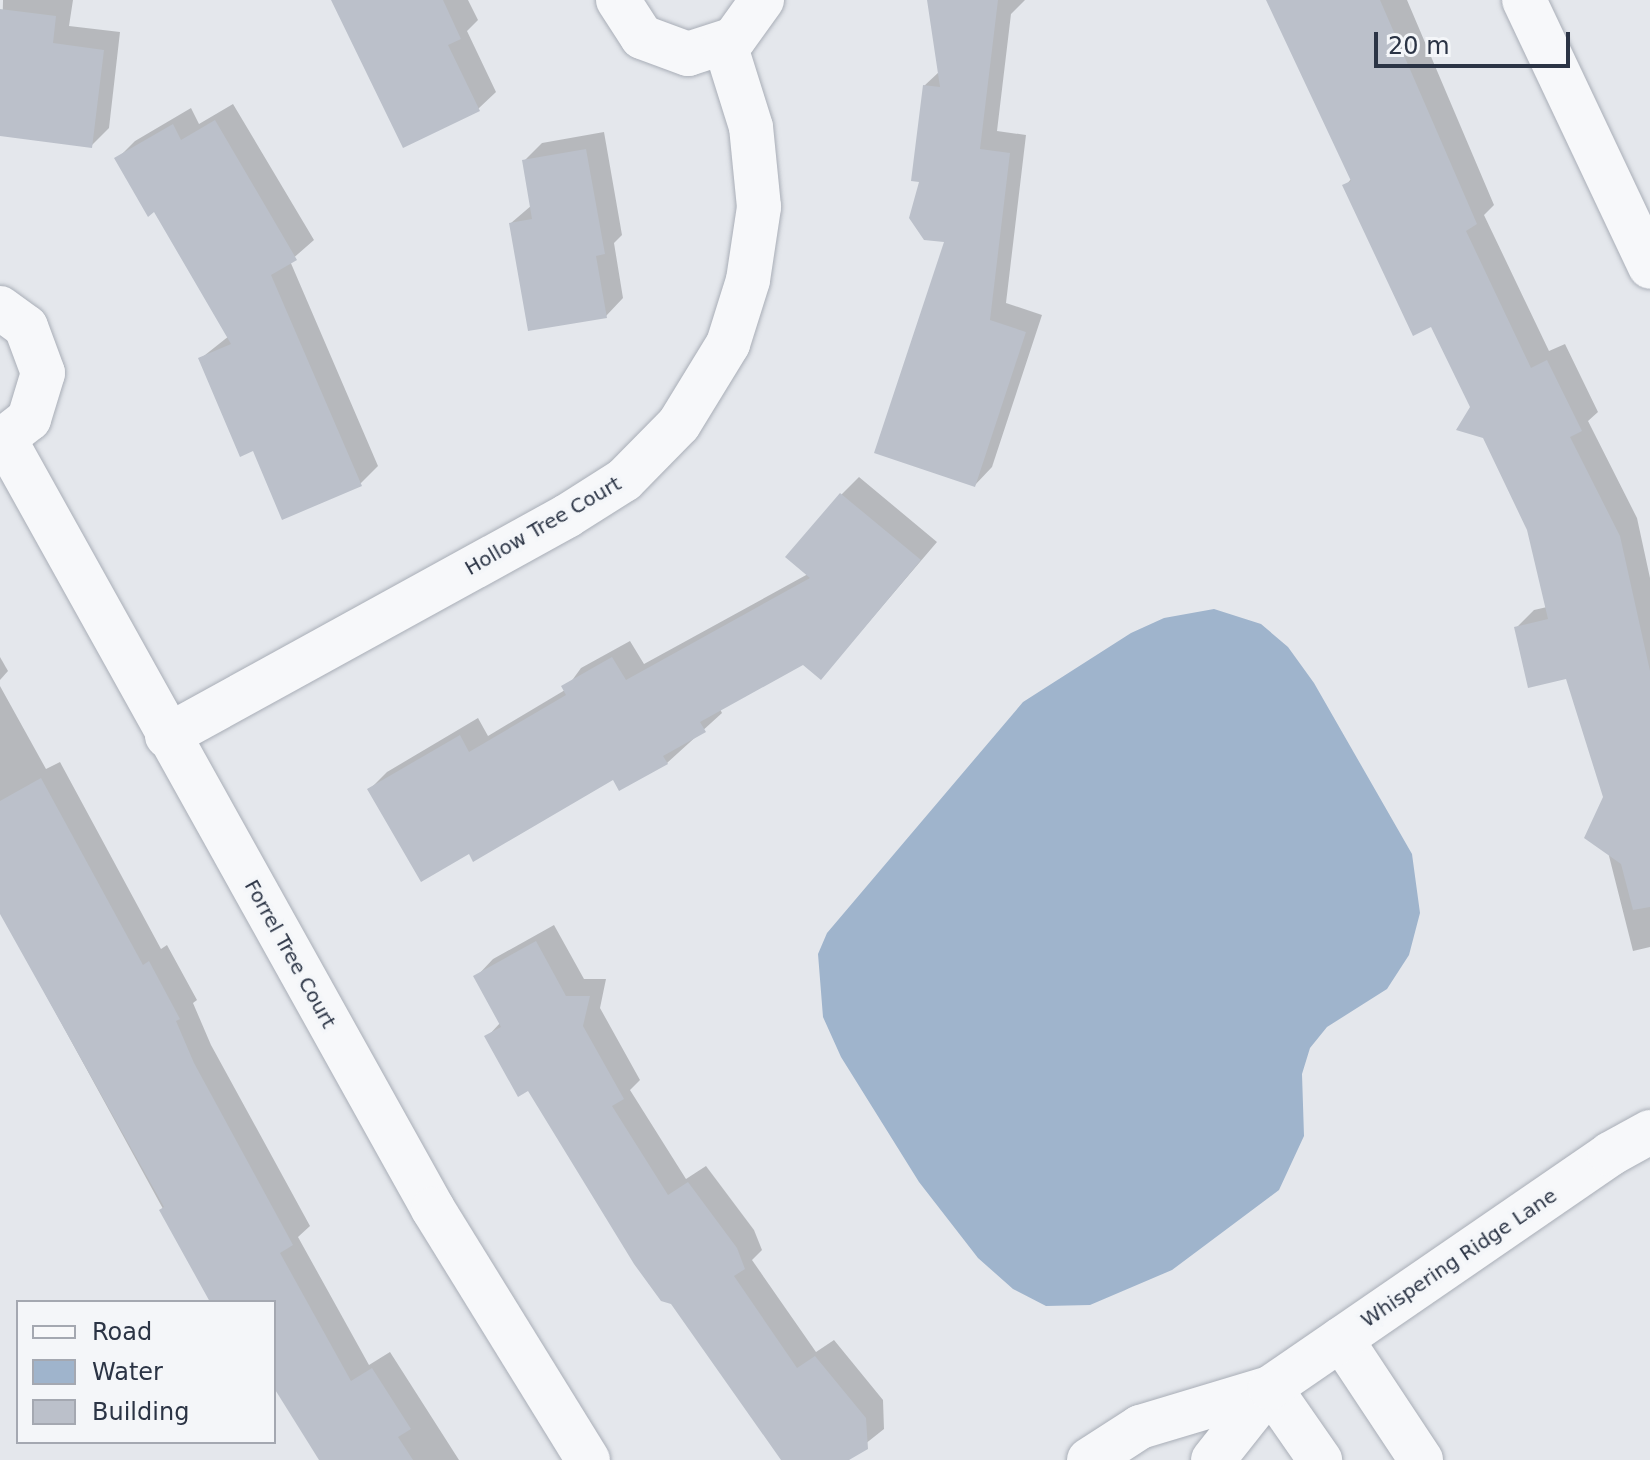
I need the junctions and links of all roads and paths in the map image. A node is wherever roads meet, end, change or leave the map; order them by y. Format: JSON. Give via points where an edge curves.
{"nodes":[{"id":1,"x":618,"y":0,"type":"edge"},
{"id":2,"x":762,"y":0,"type":"edge"},
{"id":3,"x":1524,"y":0,"type":"edge"},
{"id":4,"x":725,"y":44,"type":"junction"},
{"id":5,"x":1650,"y":267,"type":"edge"},
{"id":6,"x":0,"y":308,"type":"edge"},
{"id":7,"x":2,"y":441,"type":"edge"},
{"id":8,"x":167,"y":736,"type":"junction"},
{"id":9,"x":1650,"y":1132,"type":"edge"},
{"id":10,"x":1341,"y":1339,"type":"junction"},
{"id":11,"x":1270,"y":1388,"type":"junction"},
{"id":12,"x":588,"y":1460,"type":"edge"},
{"id":13,"x":1089,"y":1460,"type":"edge"},
{"id":14,"x":1213,"y":1460,"type":"edge"},
{"id":15,"x":1320,"y":1460,"type":"edge"},
{"id":16,"x":1421,"y":1460,"type":"edge"}],
"edges":[{"from":1,"to":4,"type":"street","via":[[642,37],[664,49],[688,54]]},
{"from":2,"to":4,"type":"street","via":[[751,22]]},
{"from":3,"to":5,"type":"street"},
{"from":4,"to":8,"type":"street","name":"Hollow Tree Court","via":[[751,127],[759,207],[748,280],[728,344],[679,424],[624,480],[567,516]]},
{"from":6,"to":7,"type":"street","name":"Forrel Tree Court","via":[[26,327],[39,349],[43,373],[29,419]]},
{"from":7,"to":8,"type":"street","name":"Forrel Tree Court"},
{"from":8,"to":12,"type":"street","name":"Forrel Tree Court","via":[[456,1249]]},
{"from":9,"to":10,"type":"street","name":"Whispering Ridge Lane"},
{"from":10,"to":11,"type":"street","name":"Whispering Ridge Lane"},
{"from":10,"to":16,"type":"street"},
{"from":11,"to":13,"type":"street","name":"Whispering Ridge Lane","via":[[1140,1427]]},
{"from":11,"to":14,"type":"street","name":"Whispering Ridge Lane"},
{"from":11,"to":15,"type":"street"}]}
